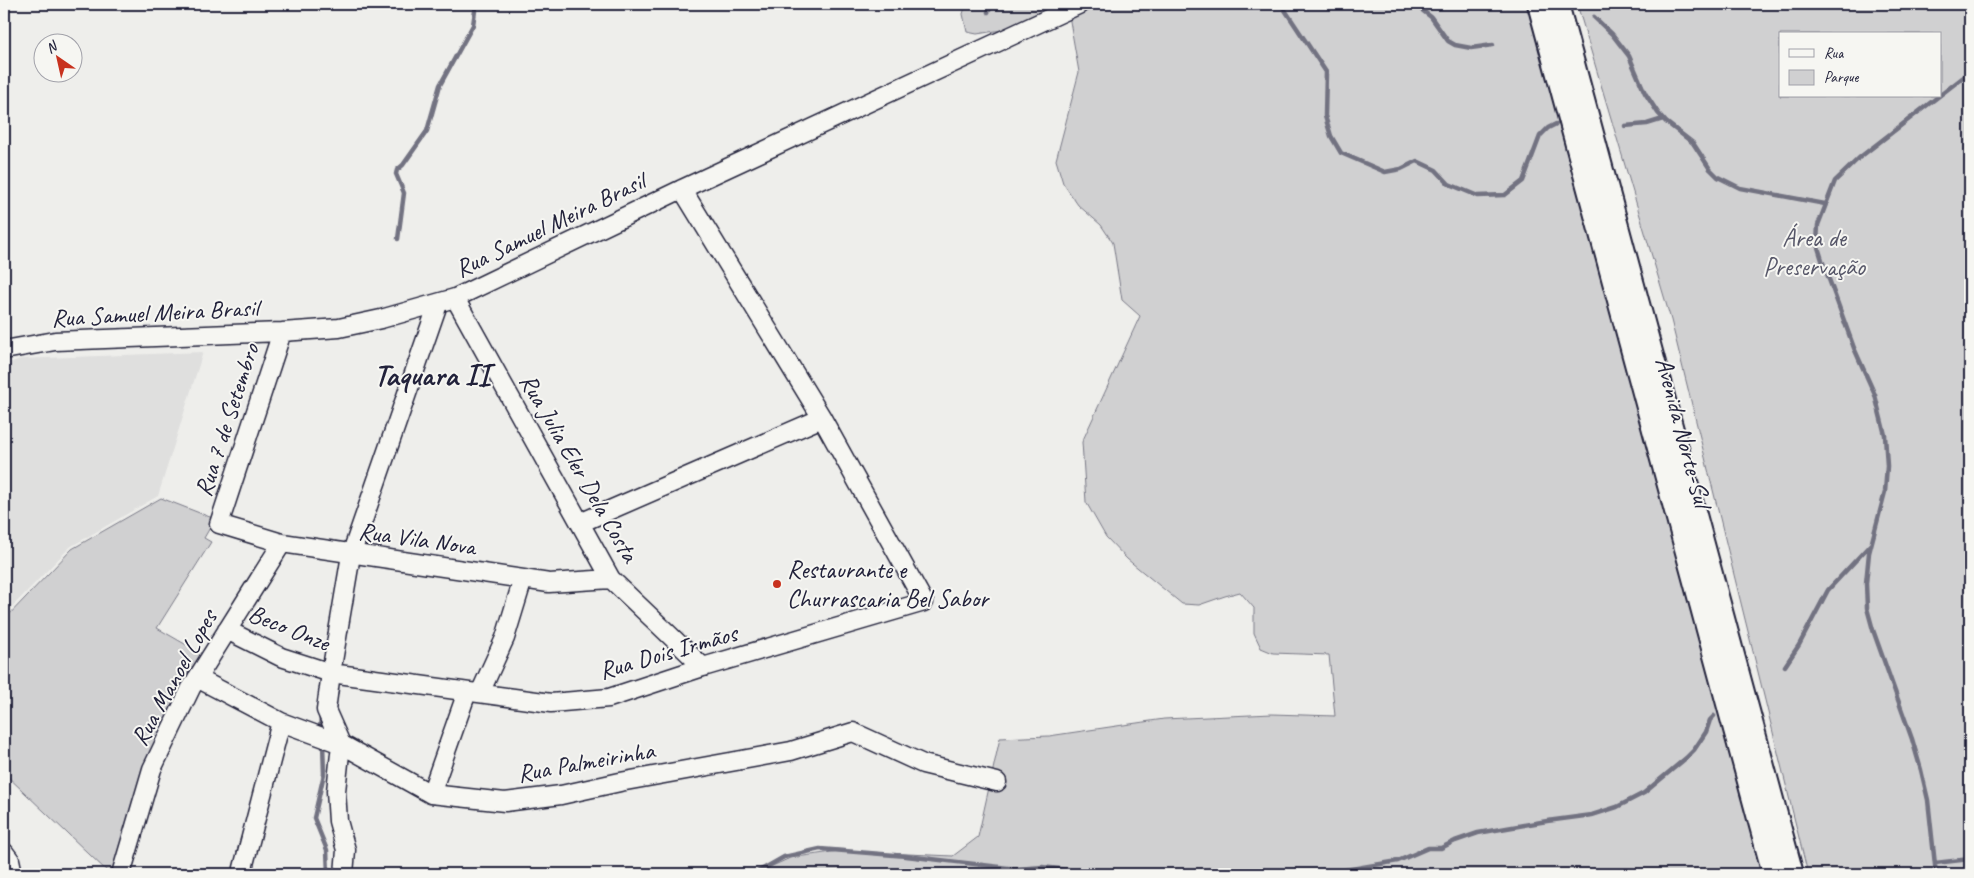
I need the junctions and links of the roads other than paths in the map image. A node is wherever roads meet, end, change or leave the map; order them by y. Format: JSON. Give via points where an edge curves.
{"nodes":[{"id":1,"x":1080,"y":4,"type":"edge"},
{"id":2,"x":1538,"y":4,"type":"edge"},
{"id":3,"x":1557,"y":4,"type":"edge"},
{"id":4,"x":682,"y":189,"type":"junction"},
{"id":5,"x":455,"y":298,"type":"junction"},
{"id":6,"x":438,"y":304,"type":"junction"},
{"id":7,"x":282,"y":332,"type":"junction"},
{"id":8,"x":4,"y":350,"type":"edge"},
{"id":9,"x":822,"y":418,"type":"junction"},
{"id":10,"x":580,"y":522,"type":"junction"},
{"id":11,"x":218,"y":524,"type":"joint"},
{"id":12,"x":282,"y":543,"type":"junction"},
{"id":13,"x":351,"y":555,"type":"junction"},
{"id":14,"x":524,"y":579,"type":"junction"},
{"id":15,"x":611,"y":579,"type":"junction"},
{"id":16,"x":227,"y":630,"type":"junction"},
{"id":17,"x":703,"y":667,"type":"junction"},
{"id":18,"x":331,"y":673,"type":"junction"},
{"id":19,"x":197,"y":678,"type":"junction"},
{"id":20,"x":473,"y":692,"type":"junction"},
{"id":21,"x":281,"y":722,"type":"junction"},
{"id":22,"x":341,"y":744,"type":"junction"},
{"id":23,"x":997,"y":782,"type":"dead end"},
{"id":24,"x":431,"y":794,"type":"junction"},
{"id":25,"x":4,"y":852,"type":"edge"},
{"id":26,"x":6,"y":874,"type":"edge"},
{"id":27,"x":122,"y":874,"type":"edge"},
{"id":28,"x":245,"y":874,"type":"edge"},
{"id":29,"x":344,"y":874,"type":"edge"},
{"id":30,"x":1774,"y":874,"type":"edge"},
{"id":31,"x":1792,"y":874,"type":"edge"}],
"edges":[{"from":1,"to":4,"type":"street","name":"Rua Samuel Meira Brasil"},
{"from":2,"to":30,"type":"main road","name":"Avenida Norte-Sul"},
{"from":3,"to":31,"type":"main road","name":"Avenida Norte-Sul"},
{"from":4,"to":5,"type":"street","name":"Rua Samuel Meira Brasil"},
{"from":4,"to":9,"type":"street"},
{"from":5,"to":6,"type":"street","name":"Rua Samuel Meira Brasil"},
{"from":5,"to":10,"type":"street","name":"Rua Julia Eler Dela Costa"},
{"from":6,"to":7,"type":"street","name":"Rua Samuel Meira Brasil","via":[[339,328]]},
{"from":6,"to":13,"type":"street"},
{"from":7,"to":8,"type":"street","name":"Rua Samuel Meira Brasil","via":[[55,341]]},
{"from":7,"to":11,"type":"street","name":"Rua 7 de Setembro"},
{"from":9,"to":10,"type":"street"},
{"from":9,"to":17,"type":"street","name":"Rua Dois Irmãos","via":[[924,602]]},
{"from":10,"to":15,"type":"street","name":"Rua Julia Eler Dela Costa"},
{"from":11,"to":12,"type":"street","name":"Rua Vila Nova"},
{"from":12,"to":13,"type":"street","name":"Rua Vila Nova"},
{"from":12,"to":16,"type":"street","name":"Rua Manoel Lopes"},
{"from":13,"to":14,"type":"street","name":"Rua Vila Nova"},
{"from":13,"to":18,"type":"street"},
{"from":14,"to":15,"type":"street","name":"Rua Vila Nova","via":[[549,583]]},
{"from":14,"to":20,"type":"street","via":[[505,638]]},
{"from":15,"to":17,"type":"street","name":"Rua Julia Eler Dela Costa"},
{"from":16,"to":18,"type":"street","name":"Beco Onze","via":[[281,657]]},
{"from":16,"to":19,"type":"street","name":"Rua Manoel Lopes"},
{"from":17,"to":20,"type":"street","name":"Rua Dois Irmãos","via":[[609,698],[551,702]]},
{"from":18,"to":20,"type":"street","name":"Rua Dois Irmãos"},
{"from":18,"to":22,"type":"street","via":[[326,710]]},
{"from":19,"to":21,"type":"street","name":"Rua Palmeirinha"},
{"from":19,"to":27,"type":"street","name":"Rua Manoel Lopes","via":[[152,769]]},
{"from":20,"to":24,"type":"street"},
{"from":21,"to":22,"type":"street","name":"Rua Palmeirinha"},
{"from":21,"to":28,"type":"street","via":[[243,868]]},
{"from":22,"to":24,"type":"street","name":"Rua Palmeirinha"},
{"from":22,"to":29,"type":"street","via":[[336,791],[338,821],[346,850]]},
{"from":23,"to":24,"type":"street","name":"Rua Palmeirinha","via":[[923,764],[853,732],[792,751],[561,795],[505,802]]},
{"from":25,"to":26,"type":"street","via":[[12,869]]}]}
